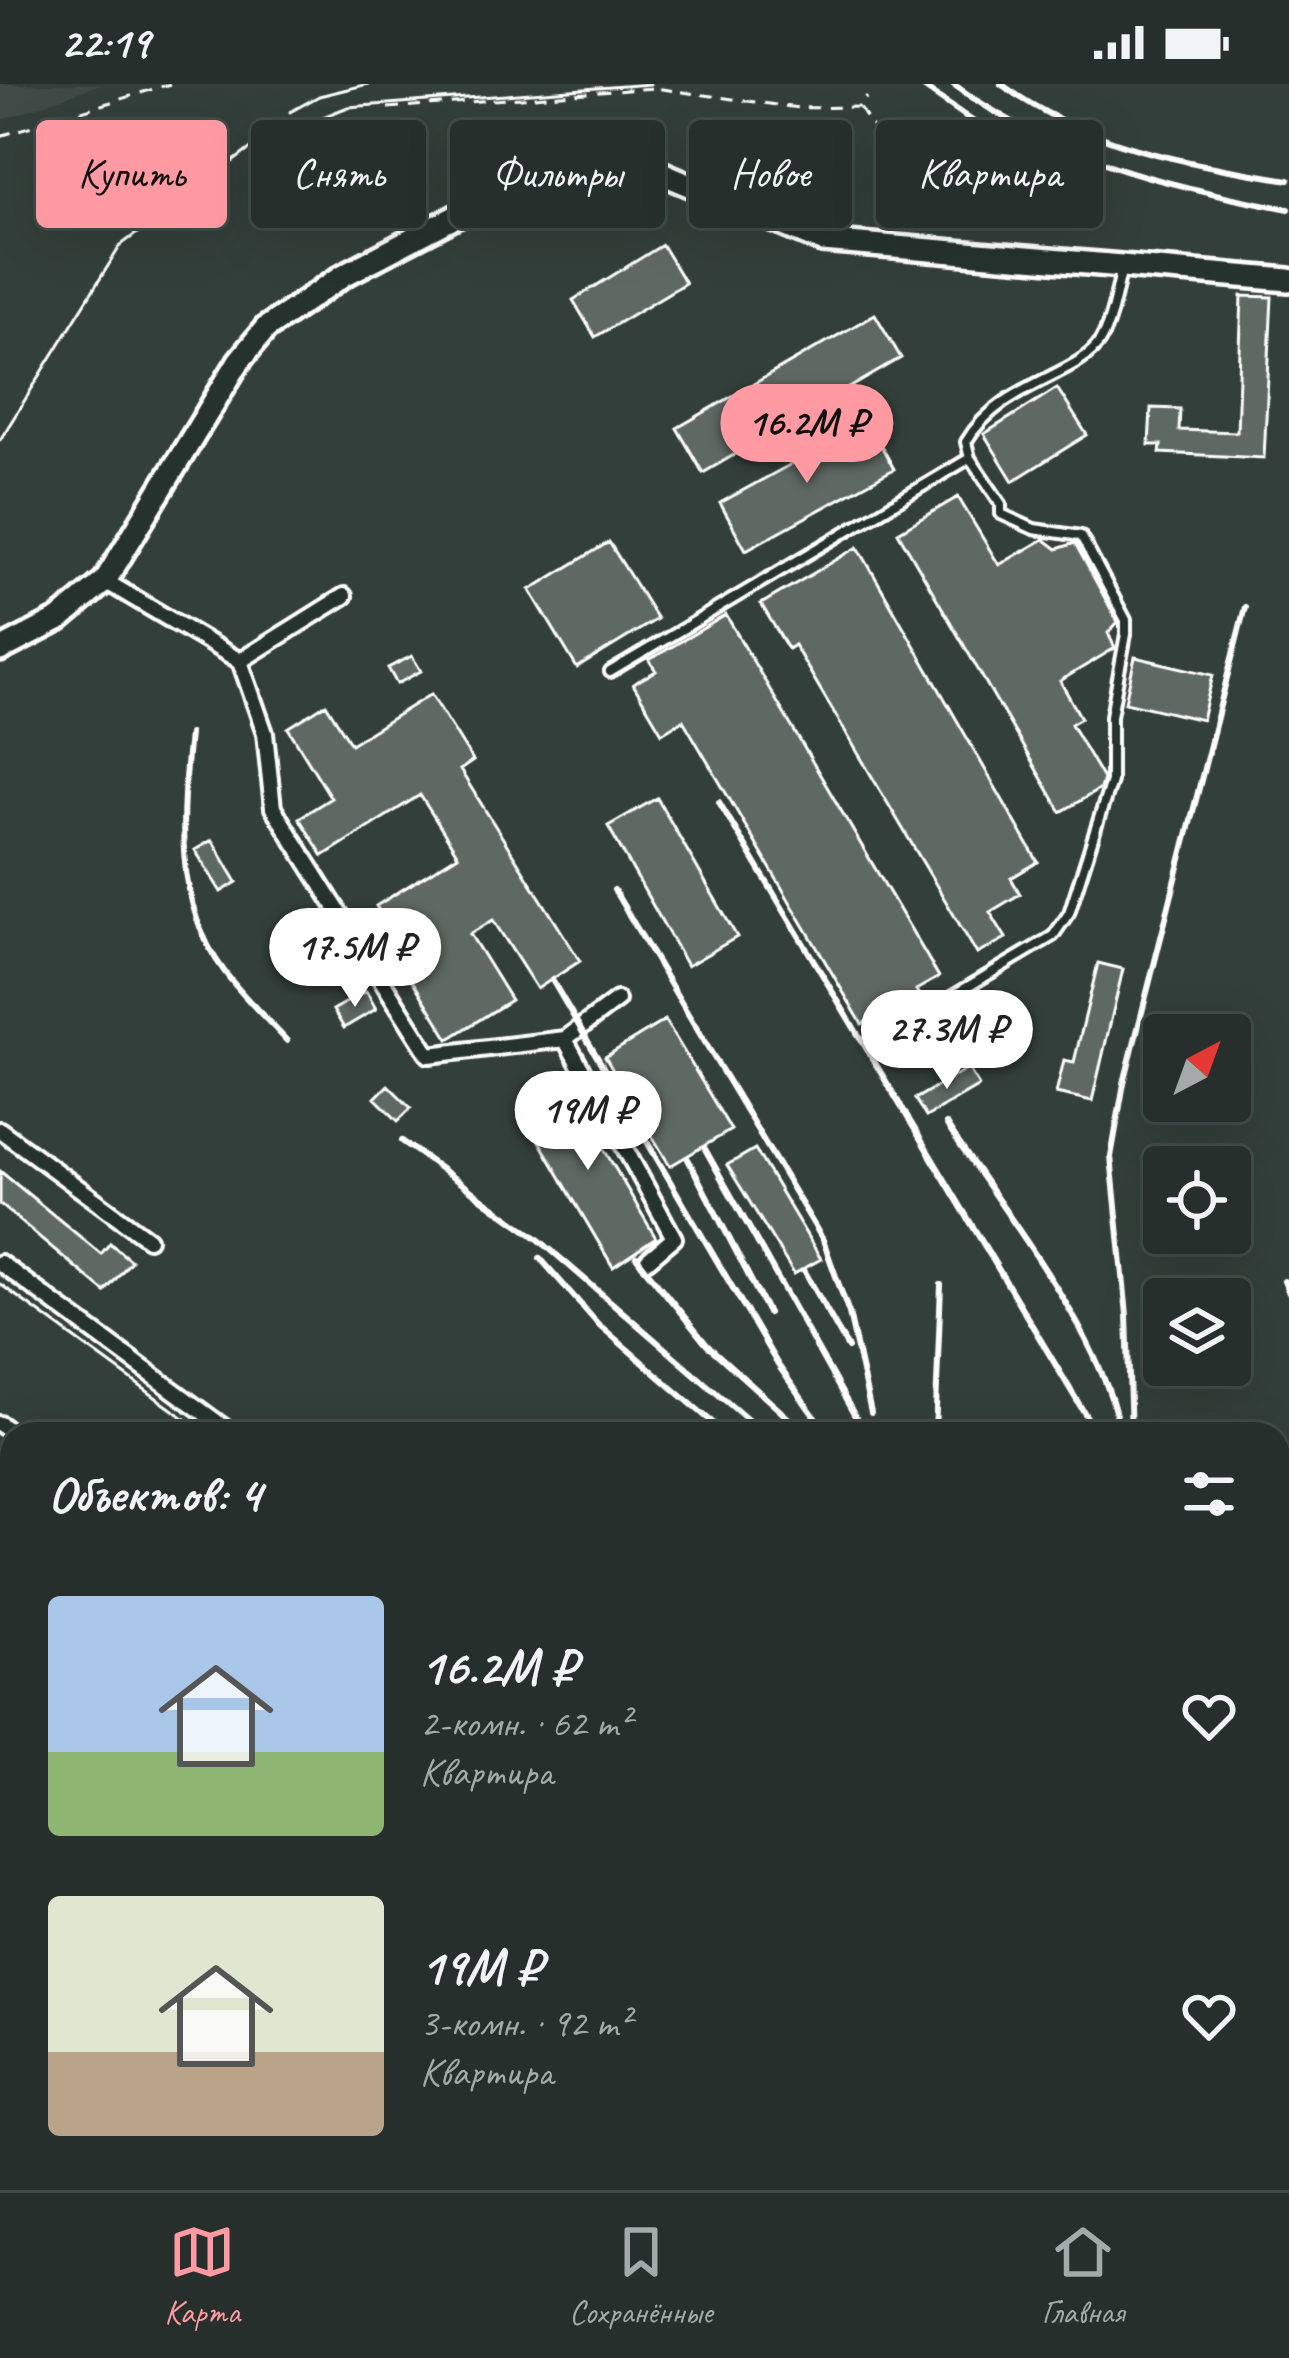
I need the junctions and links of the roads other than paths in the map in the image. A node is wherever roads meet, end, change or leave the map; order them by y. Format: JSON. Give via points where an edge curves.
{"nodes":[{"id":1,"x":1122,"y":266,"type":"junction"},
{"id":2,"x":1289,"y":280,"type":"edge"},
{"id":3,"x":970,"y":458,"type":"junction"},
{"id":4,"x":105,"y":580,"type":"junction"},
{"id":5,"x":344,"y":596,"type":"dead end"},
{"id":6,"x":0,"y":650,"type":"edge"},
{"id":7,"x":239,"y":661,"type":"junction"},
{"id":8,"x":610,"y":672,"type":"dead end"},
{"id":9,"x":617,"y":1000,"type":"dead end"},
{"id":10,"x":566,"y":1039,"type":"junction"},
{"id":11,"x":878,"y":1053,"type":"dead end"},
{"id":12,"x":0,"y":1130,"type":"edge"},
{"id":13,"x":148,"y":1239,"type":"dead end"},
{"id":14,"x":648,"y":1260,"type":"dead end"},
{"id":15,"x":0,"y":1263,"type":"edge"},
{"id":16,"x":217,"y":1422,"type":"edge"}],
"edges":[{"from":1,"to":2,"type":"street"},
{"from":1,"to":3,"type":"lane","via":[[1100,342],[994,408],[966,442]]},
{"from":1,"to":4,"type":"street","via":[[823,241],[664,174],[608,163],[545,170],[344,274],[266,328]]},
{"from":3,"to":8,"type":"lane"},
{"from":3,"to":11,"type":"lane","via":[[1001,514],[1081,536],[1126,620],[1111,716],[1111,781],[1063,925]]},
{"from":4,"to":6,"type":"street","via":[[59,619]]},
{"from":4,"to":7,"type":"street"},
{"from":5,"to":7,"type":"street"},
{"from":7,"to":10,"type":"street","via":[[265,733],[274,808],[429,1055]]},
{"from":9,"to":10,"type":"street"},
{"from":10,"to":14,"type":"street","via":[[674,1238]]},
{"from":12,"to":13,"type":"street"},
{"from":15,"to":16,"type":"street"}]}
